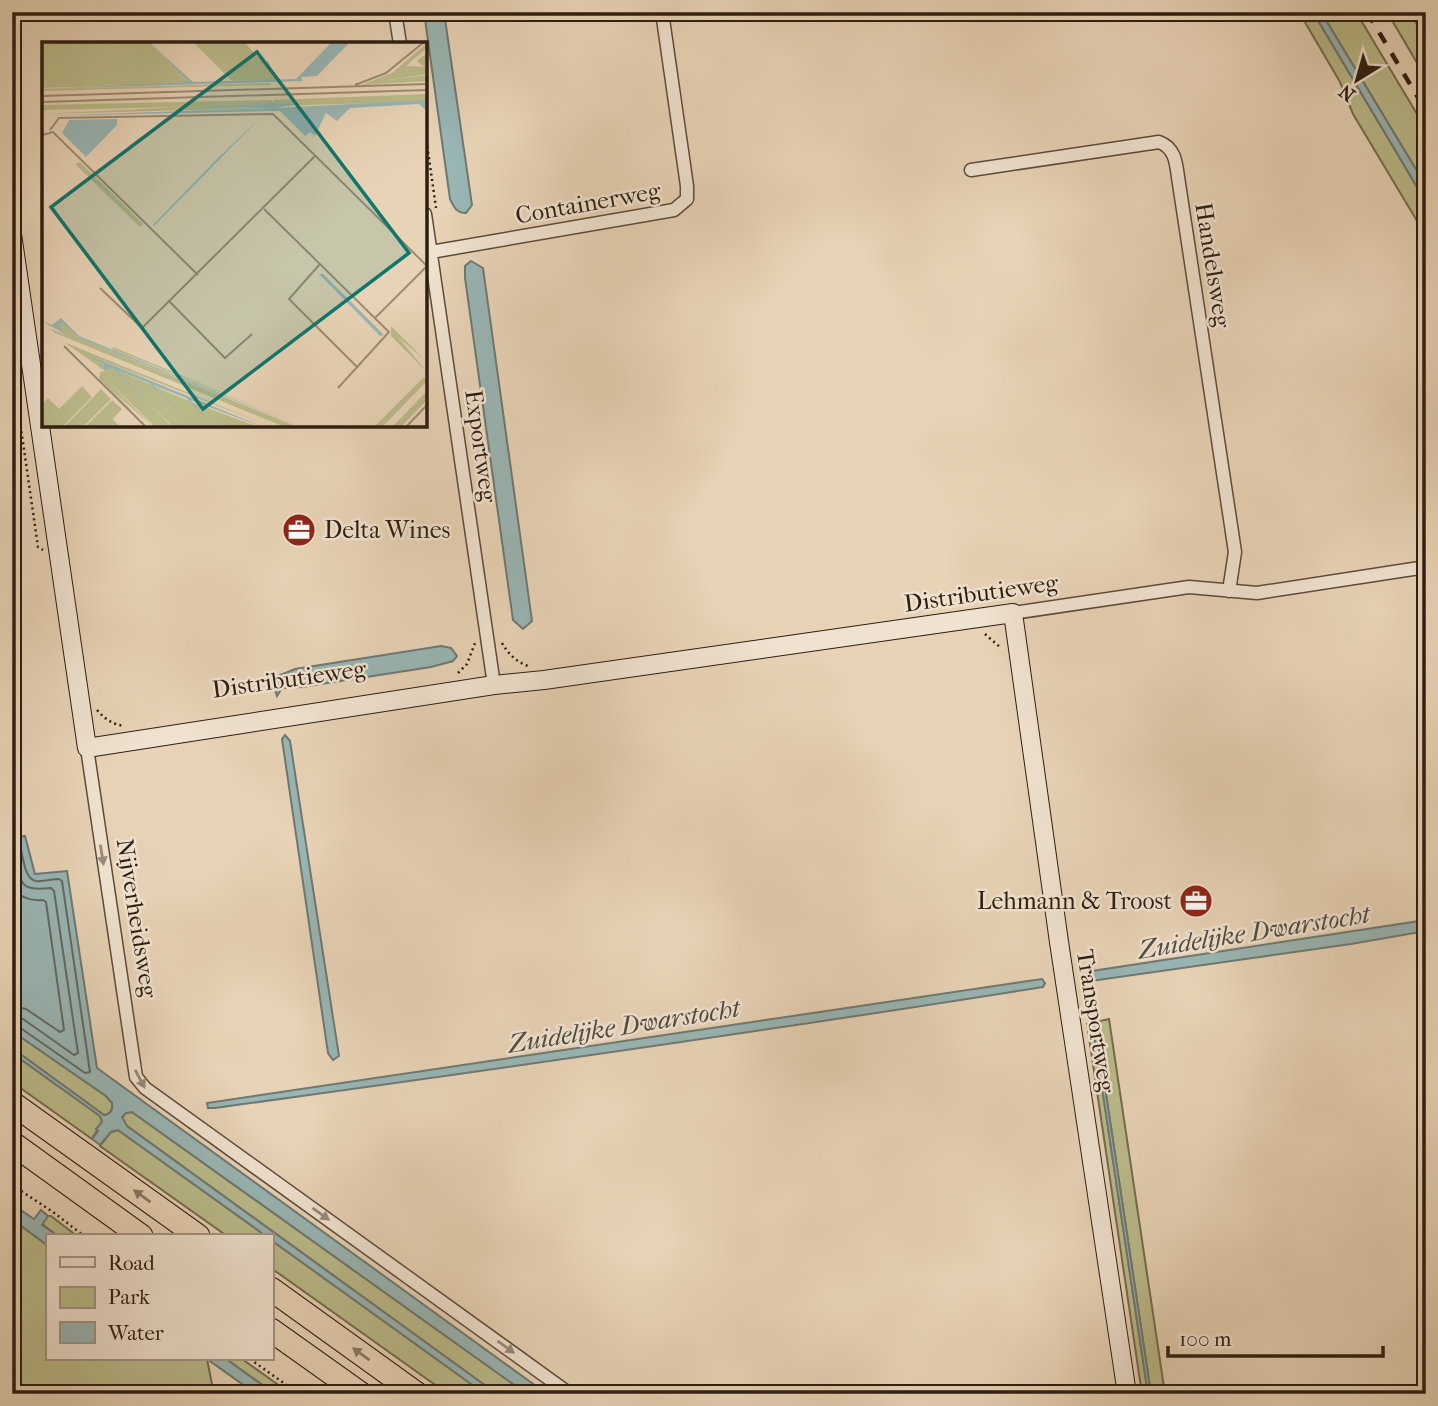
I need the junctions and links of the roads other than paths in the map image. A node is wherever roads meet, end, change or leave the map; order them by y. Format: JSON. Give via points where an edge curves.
{"nodes":[{"id":1,"x":395,"y":12,"type":"edge"},
{"id":2,"x":662,"y":12,"type":"edge"},
{"id":3,"x":400,"y":42,"type":"edge"},
{"id":4,"x":971,"y":170,"type":"dead end"},
{"id":5,"x":427,"y":227,"type":"edge"},
{"id":6,"x":12,"y":234,"type":"edge"},
{"id":7,"x":431,"y":252,"type":"junction"},
{"id":8,"x":1426,"y":567,"type":"edge"},
{"id":9,"x":1229,"y":591,"type":"junction"},
{"id":10,"x":1013,"y":613,"type":"junction"},
{"id":11,"x":494,"y":685,"type":"junction"},
{"id":12,"x":87,"y":748,"type":"junction"},
{"id":13,"x":12,"y":1103,"type":"edge"},
{"id":14,"x":17,"y":1148,"type":"edge"},
{"id":15,"x":138,"y":1234,"type":"edge"},
{"id":16,"x":195,"y":1234,"type":"edge"},
{"id":17,"x":273,"y":1290,"type":"edge"},
{"id":18,"x":273,"y":1330,"type":"edge"},
{"id":19,"x":361,"y":1394,"type":"edge"},
{"id":20,"x":417,"y":1394,"type":"edge"},
{"id":21,"x":570,"y":1394,"type":"edge"},
{"id":22,"x":1127,"y":1394,"type":"edge"}],
"edges":[{"from":1,"to":3,"type":"street"},
{"from":2,"to":7,"type":"street","name":"Containerweg","via":[[687,199],[674,210]]},
{"from":4,"to":9,"type":"street","name":"Handelsweg","via":[[1159,142],[1173,153],[1235,552]]},
{"from":5,"to":7,"type":"street","name":"Exportweg"},
{"from":6,"to":12,"type":"street","name":"Nijverheidsweg"},
{"from":7,"to":11,"type":"street","name":"Exportweg"},
{"from":8,"to":9,"type":"street","name":"Distributieweg","via":[[1258,593]]},
{"from":9,"to":10,"type":"street","name":"Distributieweg","via":[[1189,587]]},
{"from":10,"to":11,"type":"street","name":"Distributieweg"},
{"from":10,"to":22,"type":"street","name":"Transportweg"},
{"from":11,"to":12,"type":"street","name":"Distributieweg"},
{"from":12,"to":21,"type":"street","name":"Nijverheidsweg","one_way":true,"via":[[136,1077],[145,1088]]},
{"from":16,"to":13,"type":"highway","one_way":true},
{"from":14,"to":15,"type":"highway"},
{"from":20,"to":17,"type":"highway","one_way":true},
{"from":18,"to":19,"type":"highway"}]}
